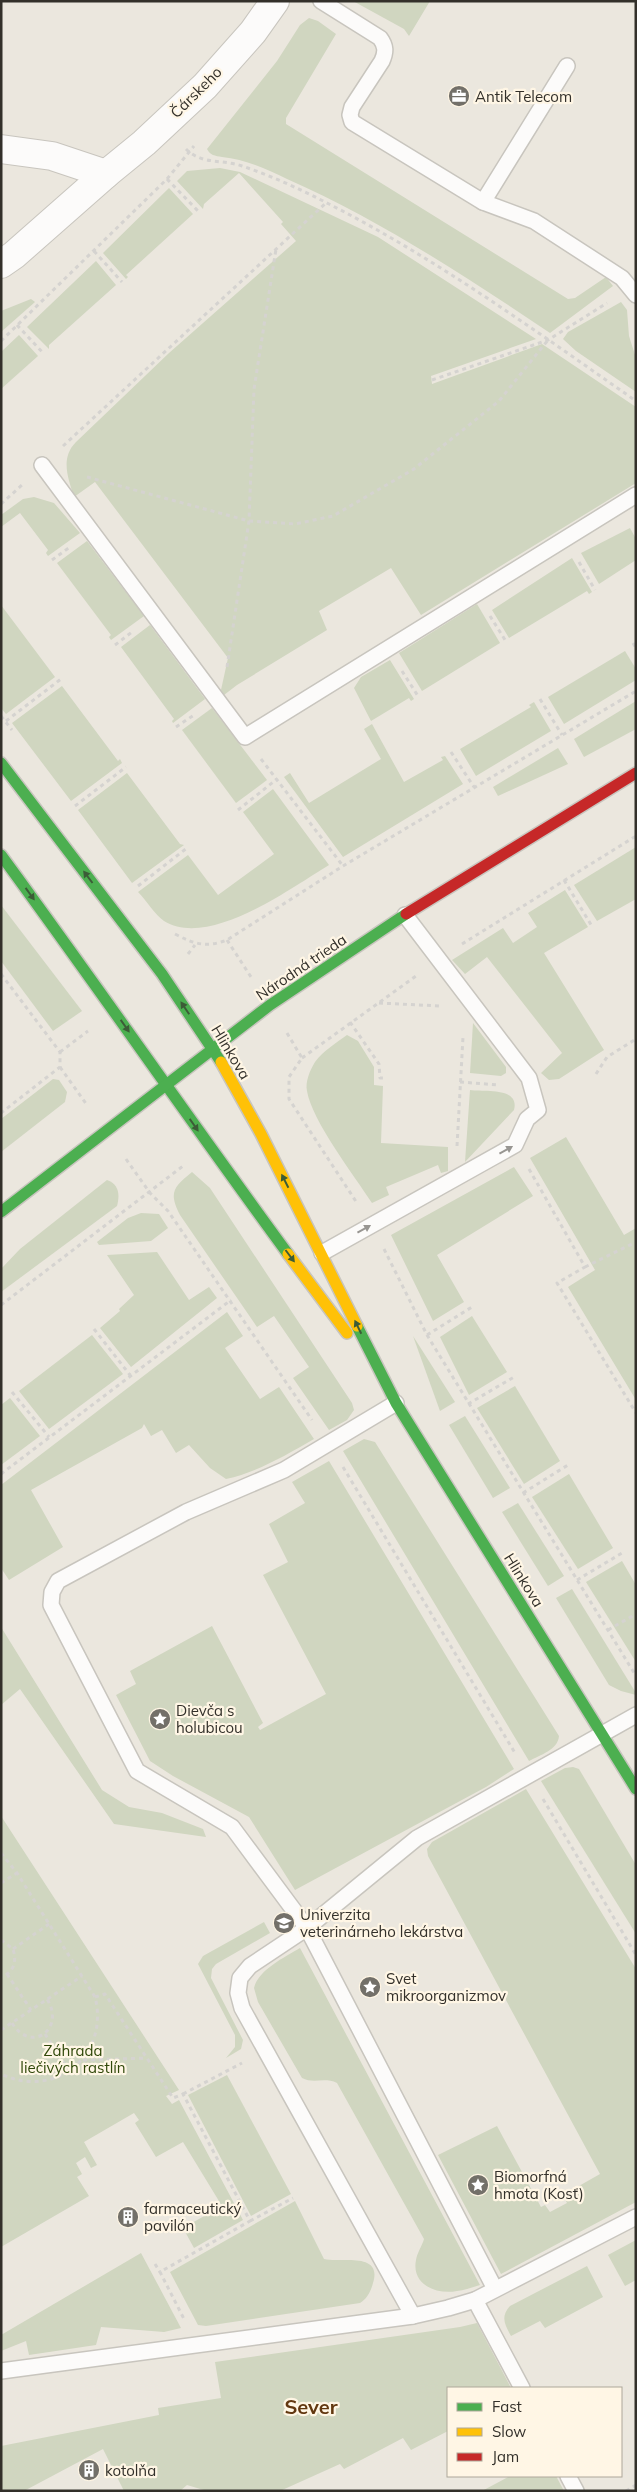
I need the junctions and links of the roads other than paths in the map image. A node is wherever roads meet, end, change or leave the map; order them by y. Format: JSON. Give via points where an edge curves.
{"nodes":[{"id":1,"x":275,"y":1,"type":"edge"},
{"id":2,"x":321,"y":1,"type":"edge"},
{"id":3,"x":567,"y":66,"type":"dead end"},
{"id":4,"x":1,"y":149,"type":"edge"},
{"id":5,"x":106,"y":174,"type":"junction"},
{"id":6,"x":483,"y":202,"type":"junction"},
{"id":7,"x":1,"y":264,"type":"edge"},
{"id":8,"x":636,"y":295,"type":"edge"},
{"id":9,"x":42,"y":465,"type":"road end"},
{"id":10,"x":636,"y":495,"type":"edge"},
{"id":11,"x":1,"y":763,"type":"edge"},
{"id":12,"x":636,"y":772,"type":"edge"},
{"id":13,"x":1,"y":855,"type":"edge"},
{"id":14,"x":405,"y":915,"type":"junction"},
{"id":15,"x":212,"y":1048,"type":"junction"},
{"id":16,"x":166,"y":1085,"type":"junction"},
{"id":17,"x":1,"y":1212,"type":"edge"},
{"id":18,"x":322,"y":1253,"type":"junction"},
{"id":19,"x":387,"y":1386,"type":"junction"},
{"id":20,"x":396,"y":1403,"type":"junction"},
{"id":21,"x":636,"y":1715,"type":"edge"},
{"id":22,"x":603,"y":1734,"type":"junction"},
{"id":23,"x":636,"y":1789,"type":"edge"},
{"id":24,"x":307,"y":1928,"type":"junction"},
{"id":25,"x":636,"y":2217,"type":"edge"},
{"id":26,"x":495,"y":2289,"type":"junction"},
{"id":27,"x":475,"y":2300,"type":"junction"},
{"id":28,"x":413,"y":2316,"type":"junction"},
{"id":29,"x":1,"y":2371,"type":"edge"},
{"id":30,"x":521,"y":2387,"type":"edge"},
{"id":31,"x":569,"y":2477,"type":"edge"},
{"id":32,"x":576,"y":2491,"type":"edge"}],
"edges":[{"from":1,"to":5,"type":"street","name":"Čárskeho","via":[[253,32],[205,86]]},
{"from":2,"to":6,"type":"lane","via":[[380,38],[385,45],[382,61],[352,107],[352,122]]},
{"from":3,"to":6,"type":"lane"},
{"from":4,"to":5,"type":"street","via":[[52,156]]},
{"from":5,"to":7,"type":"street","name":"Čárskeho"},
{"from":6,"to":8,"type":"lane","via":[[534,221],[622,278]]},
{"from":9,"to":10,"type":"lane","via":[[244,736]]},
{"from":15,"to":11,"type":"main road","name":"Hlinkova","one_way":true,"via":[[162,974]]},
{"from":12,"to":14,"type":"main road","name":"Národná trieda"},
{"from":13,"to":16,"type":"main road","name":"Hlinkova","one_way":true},
{"from":14,"to":15,"type":"main road","name":"Národná trieda"},
{"from":18,"to":14,"type":"lane","one_way":true,"via":[[515,1145],[527,1119],[538,1110],[529,1078],[470,1007]]},
{"from":15,"to":16,"type":"main road","name":"Národná trieda"},
{"from":18,"to":15,"type":"main road","name":"Hlinkova","one_way":true},
{"from":16,"to":17,"type":"main road","name":"Národná trieda"},
{"from":16,"to":19,"type":"main road","name":"Hlinkova","one_way":true},
{"from":19,"to":18,"type":"main road","name":"Hlinkova","one_way":true},
{"from":19,"to":20,"type":"main road","name":"Hlinkova"},
{"from":20,"to":22,"type":"main road","name":"Hlinkova"},
{"from":20,"to":24,"type":"lane","via":[[284,1470],[186,1512],[58,1581],[52,1592],[51,1605],[137,1770],[232,1828]]},
{"from":21,"to":22,"type":"lane"},
{"from":22,"to":23,"type":"main road","name":"Hlinkova"},
{"from":22,"to":24,"type":"lane","via":[[417,1838]]},
{"from":24,"to":26,"type":"lane"},
{"from":24,"to":28,"type":"lane","via":[[250,1966],[240,1978],[238,1993],[242,2008]]},
{"from":25,"to":26,"type":"lane"},
{"from":26,"to":27,"type":"lane"},
{"from":27,"to":28,"type":"lane"},
{"from":27,"to":30,"type":"lane"},
{"from":28,"to":29,"type":"lane"},
{"from":31,"to":32,"type":"lane"}]}
